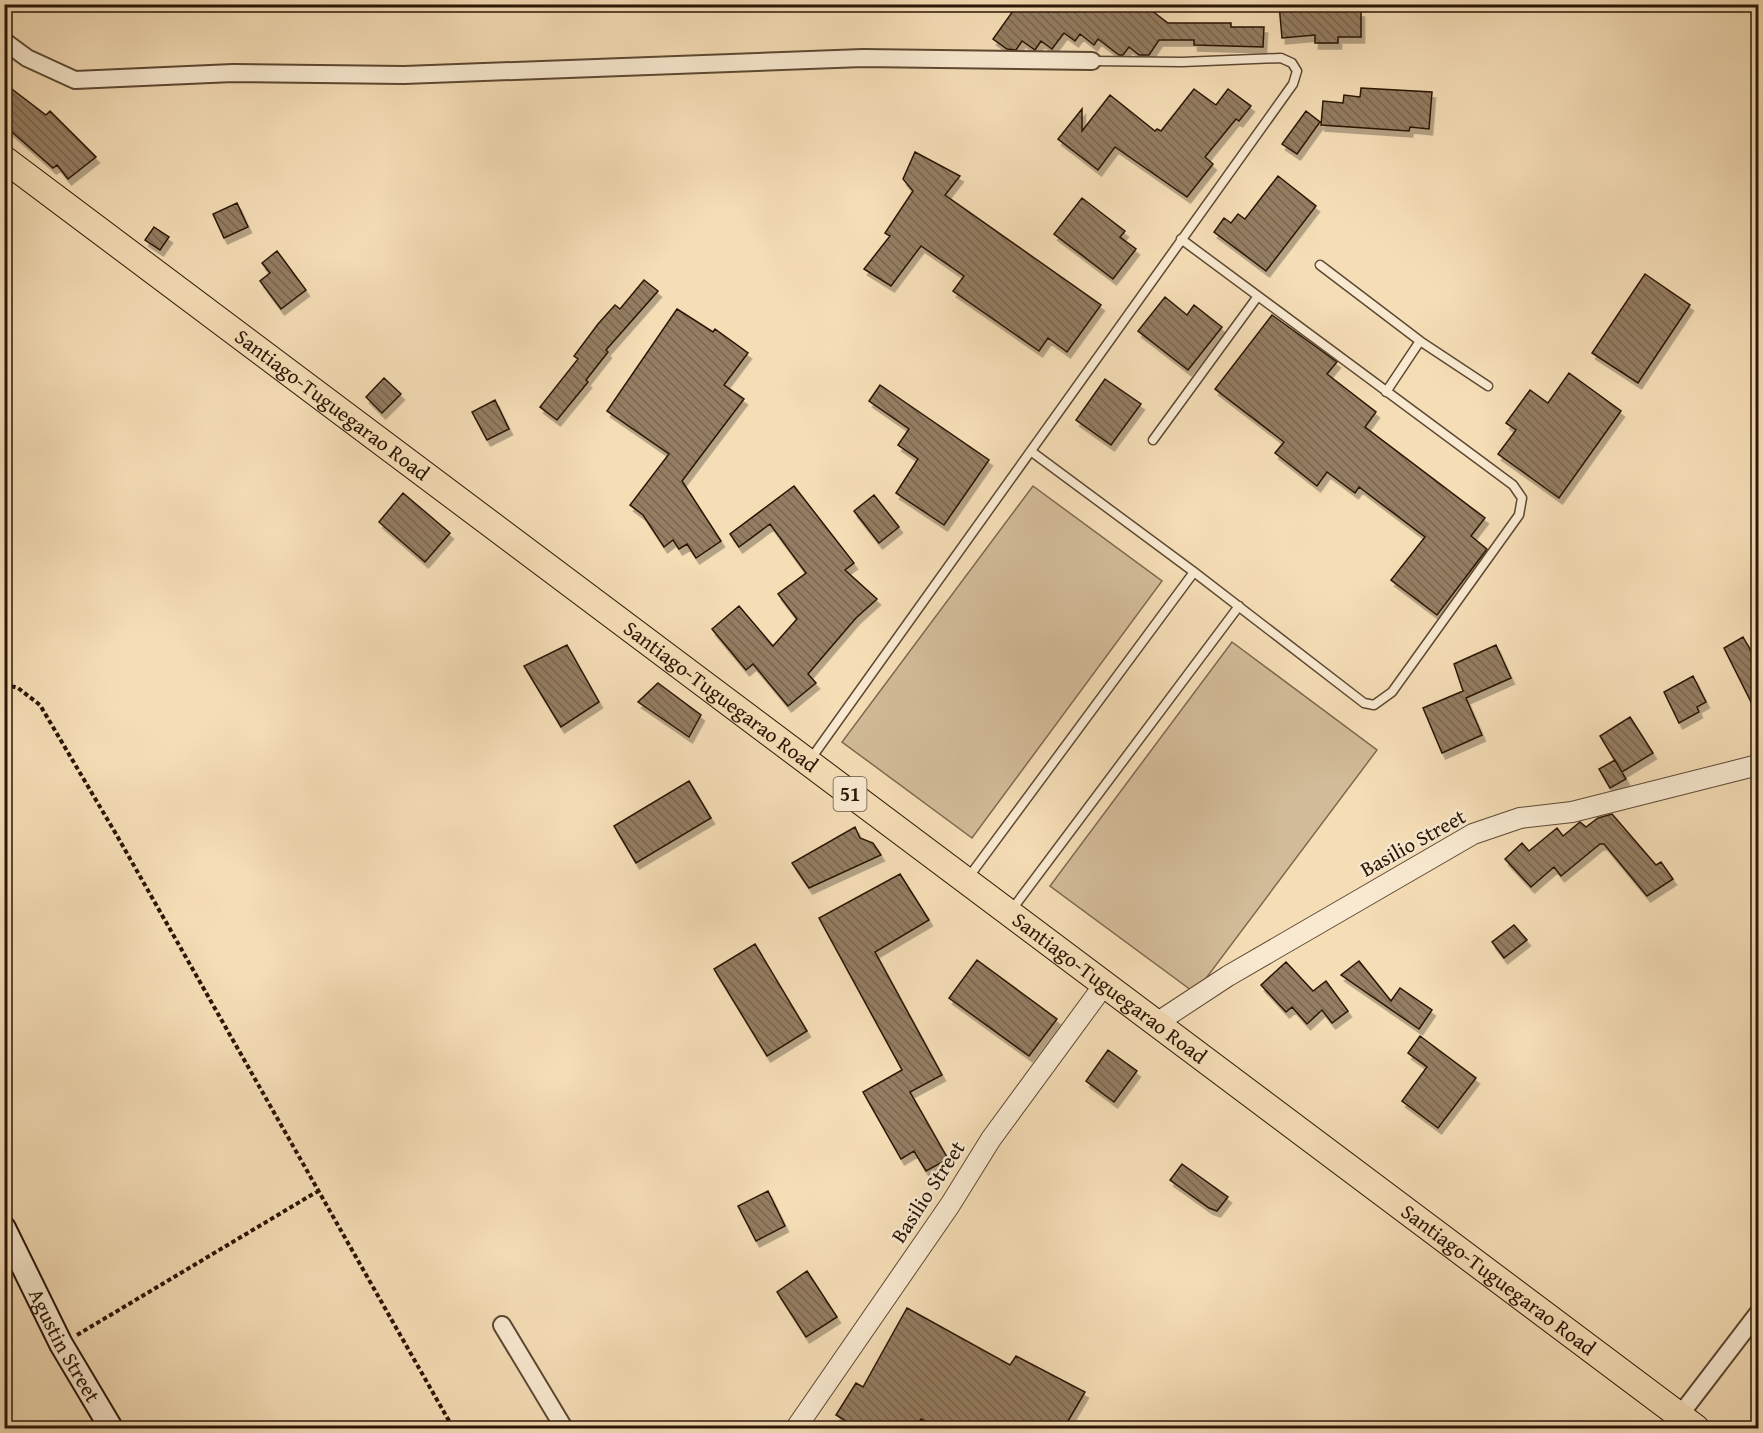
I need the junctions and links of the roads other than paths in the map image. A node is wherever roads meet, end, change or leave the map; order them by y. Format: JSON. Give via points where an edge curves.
{"nodes":[{"id":1,"x":4,"y":41,"type":"edge"},
{"id":2,"x":1092,"y":61,"type":"joint"},
{"id":3,"x":4,"y":159,"type":"edge"},
{"id":4,"x":1181,"y":239,"type":"junction"},
{"id":5,"x":1320,"y":265,"type":"dead end"},
{"id":6,"x":1258,"y":296,"type":"junction"},
{"id":7,"x":1420,"y":341,"type":"junction"},
{"id":8,"x":1488,"y":386,"type":"dead end"},
{"id":9,"x":1386,"y":392,"type":"junction"},
{"id":10,"x":1153,"y":440,"type":"dead end"},
{"id":11,"x":1032,"y":452,"type":"junction"},
{"id":12,"x":1194,"y":572,"type":"junction"},
{"id":13,"x":1239,"y":606,"type":"junction"},
{"id":14,"x":809,"y":762,"type":"junction"},
{"id":15,"x":1758,"y":765,"type":"edge"},
{"id":16,"x":965,"y":881,"type":"junction"},
{"id":17,"x":1008,"y":915,"type":"junction"},
{"id":18,"x":1104,"y":985,"type":"junction"},
{"id":19,"x":1155,"y":1024,"type":"junction"},
{"id":20,"x":6,"y":1236,"type":"edge"},
{"id":21,"x":1758,"y":1313,"type":"edge"},
{"id":22,"x":502,"y":1325,"type":"dead end"},
{"id":23,"x":1681,"y":1424,"type":"edge"},
{"id":24,"x":111,"y":1428,"type":"edge"},
{"id":25,"x":564,"y":1428,"type":"edge"},
{"id":26,"x":796,"y":1428,"type":"edge"}],
"edges":[{"from":1,"to":2,"type":"street","via":[[27,58],[75,80],[233,73],[404,75],[863,58]]},
{"from":2,"to":4,"type":"lane","via":[[1281,58],[1296,67],[1293,84]]},
{"from":3,"to":14,"type":"main road","name":"Santiago-Tuguegarao Road","number":"51"},
{"from":4,"to":6,"type":"lane"},
{"from":4,"to":11,"type":"lane"},
{"from":5,"to":7,"type":"lane"},
{"from":6,"to":9,"type":"lane"},
{"from":6,"to":10,"type":"lane"},
{"from":7,"to":8,"type":"lane"},
{"from":7,"to":9,"type":"lane"},
{"from":9,"to":13,"type":"lane","via":[[1513,485],[1522,498],[1519,515],[1392,692],[1374,705],[1364,703]]},
{"from":11,"to":12,"type":"lane"},
{"from":11,"to":14,"type":"lane"},
{"from":12,"to":13,"type":"lane"},
{"from":12,"to":16,"type":"lane"},
{"from":13,"to":17,"type":"lane"},
{"from":14,"to":16,"type":"main road","name":"Santiago-Tuguegarao Road","number":"51"},
{"from":15,"to":19,"type":"street","name":"Basilio Street","via":[[1572,812],[1520,818],[1473,834],[1228,976]]},
{"from":16,"to":17,"type":"main road","name":"Santiago-Tuguegarao Road","number":"51"},
{"from":17,"to":18,"type":"main road","name":"Santiago-Tuguegarao Road","number":"51"},
{"from":18,"to":19,"type":"main road","name":"Santiago-Tuguegarao Road","number":"51"},
{"from":18,"to":26,"type":"street","name":"Basilio Street","via":[[991,1139]]},
{"from":19,"to":23,"type":"main road","name":"Santiago-Tuguegarao Road","number":"51"},
{"from":20,"to":24,"type":"main road","name":"Agustin Street","via":[[61,1344]]},
{"from":21,"to":23,"type":"street"},
{"from":22,"to":25,"type":"street"}]}
